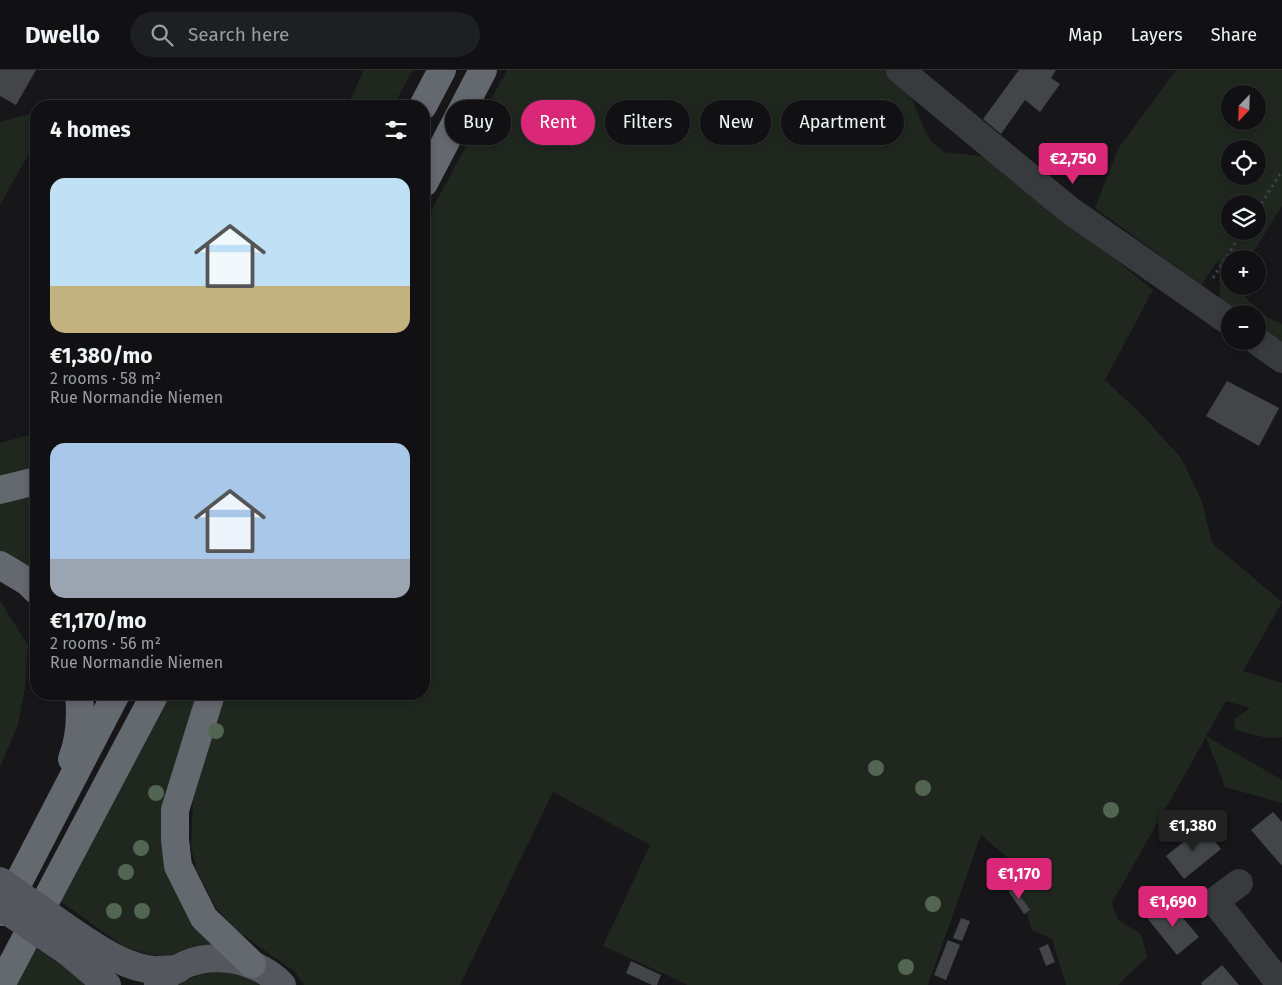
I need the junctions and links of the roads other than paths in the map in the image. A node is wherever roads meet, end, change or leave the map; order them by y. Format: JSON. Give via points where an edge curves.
{"nodes":[{"id":1,"x":442,"y":70,"type":"edge"},
{"id":2,"x":483,"y":70,"type":"edge"},
{"id":3,"x":900,"y":70,"type":"edge"},
{"id":4,"x":426,"y":100,"type":"edge"},
{"id":5,"x":430,"y":172,"type":"edge"},
{"id":6,"x":1221,"y":316,"type":"edge"},
{"id":7,"x":1266,"y":347,"type":"edge"},
{"id":8,"x":1282,"y":359,"type":"edge"},
{"id":9,"x":30,"y":482,"type":"edge"},
{"id":10,"x":0,"y":490,"type":"edge"},
{"id":11,"x":0,"y":565,"type":"edge"},
{"id":12,"x":30,"y":584,"type":"edge"},
{"id":13,"x":80,"y":700,"type":"edge"},
{"id":14,"x":113,"y":700,"type":"edge"},
{"id":15,"x":153,"y":700,"type":"edge"},
{"id":16,"x":210,"y":700,"type":"edge"},
{"id":17,"x":49,"y":822,"type":"junction"},
{"id":18,"x":0,"y":881,"type":"edge"},
{"id":19,"x":1239,"y":883,"type":"dead end"},
{"id":20,"x":0,"y":906,"type":"edge"},
{"id":21,"x":0,"y":917,"type":"edge"},
{"id":22,"x":73,"y":944,"type":"junction"},
{"id":23,"x":252,"y":964,"type":"junction"},
{"id":24,"x":168,"y":977,"type":"edge"},
{"id":25,"x":1,"y":985,"type":"edge"},
{"id":26,"x":107,"y":985,"type":"edge"},
{"id":27,"x":282,"y":985,"type":"edge"},
{"id":28,"x":1282,"y":985,"type":"edge"}],
"edges":[{"from":1,"to":4,"type":"highway"},
{"from":2,"to":5,"type":"highway"},
{"from":3,"to":6,"type":"street","via":[[1068,209]]},
{"from":7,"to":8,"type":"street"},
{"from":9,"to":10,"type":"highway"},
{"from":11,"to":12,"type":"highway"},
{"from":13,"to":17,"type":"highway","via":[[81,714],[74,752]]},
{"from":14,"to":17,"type":"highway"},
{"from":15,"to":25,"type":"highway"},
{"from":16,"to":23,"type":"highway","via":[[175,810],[178,866],[204,918]]},
{"from":17,"to":21,"type":"highway"},
{"from":18,"to":22,"type":"main road","bridge":true},
{"from":19,"to":28,"type":"street","via":[[1214,901]]},
{"from":20,"to":22,"type":"main road","bridge":true},
{"from":22,"to":24,"type":"main road"},
{"from":22,"to":26,"type":"main road"},
{"from":23,"to":24,"type":"main road","via":[[227,958],[202,960]]},
{"from":23,"to":27,"type":"main road"}]}
